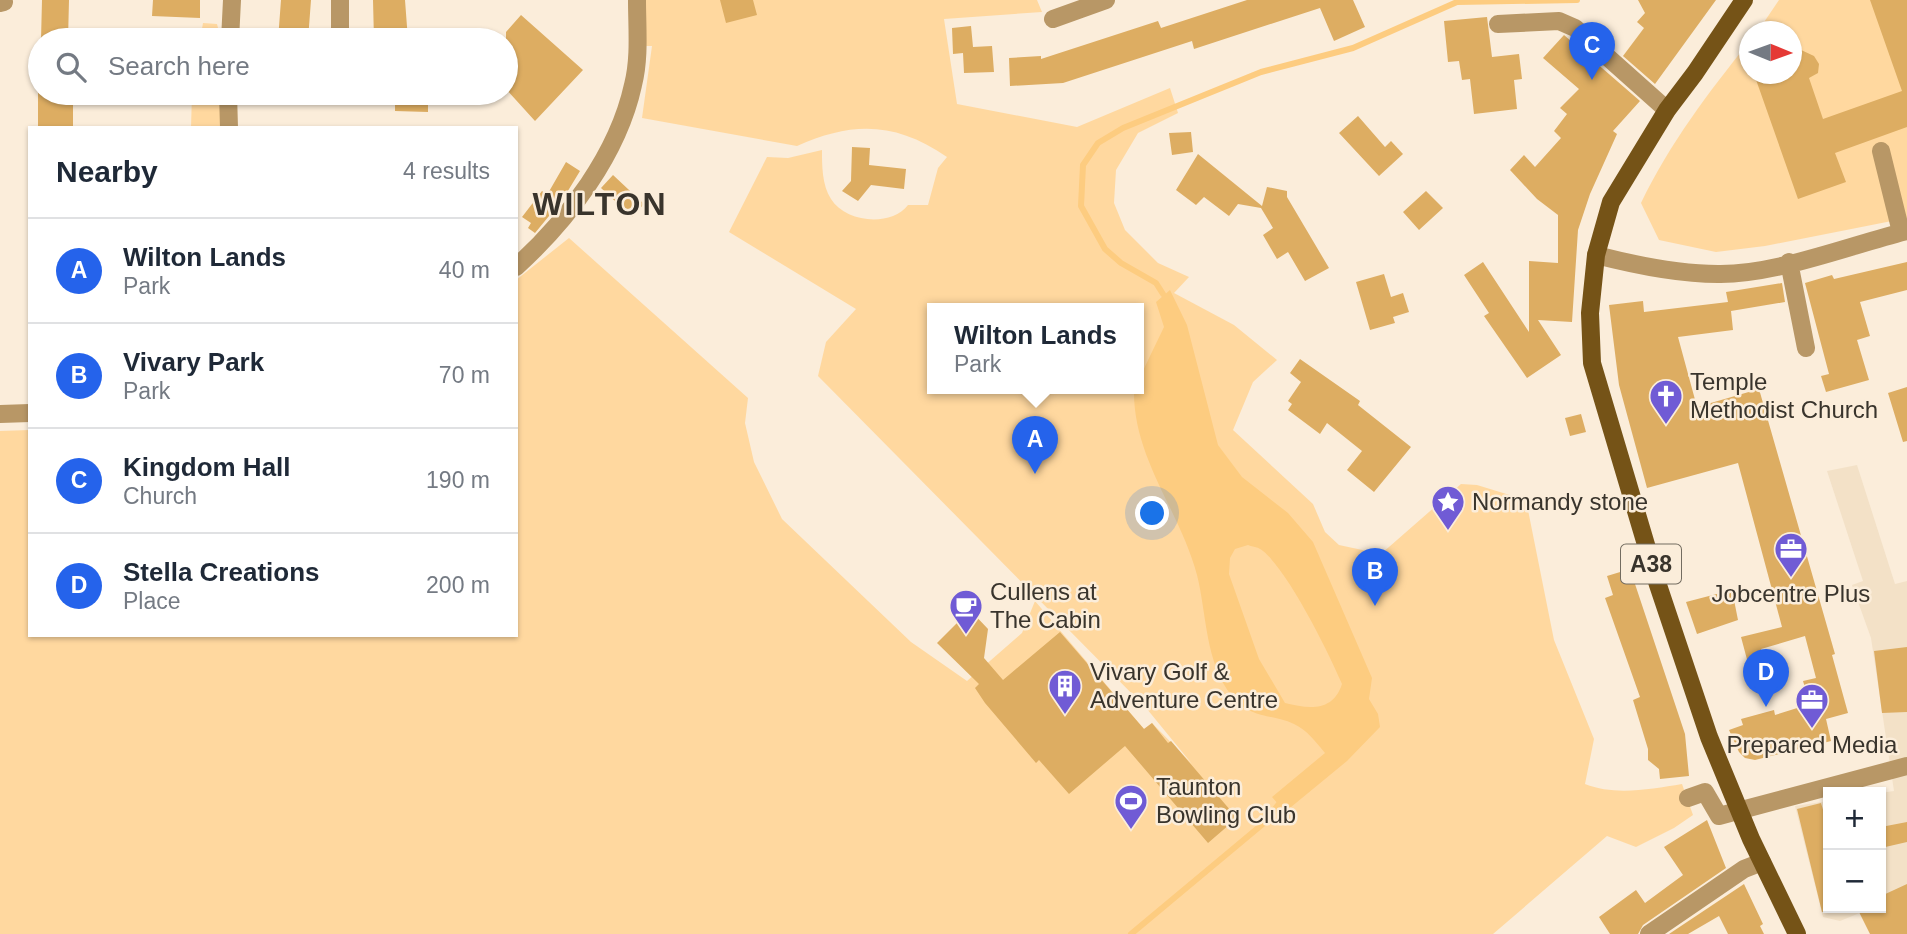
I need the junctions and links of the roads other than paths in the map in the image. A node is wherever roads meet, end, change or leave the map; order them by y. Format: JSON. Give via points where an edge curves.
{"nodes":[{"id":1,"x":232,"y":0,"type":"edge"},
{"id":2,"x":341,"y":0,"type":"edge"},
{"id":3,"x":637,"y":0,"type":"edge"},
{"id":4,"x":1105,"y":0,"type":"edge"},
{"id":5,"x":1744,"y":0,"type":"edge"},
{"id":6,"x":1053,"y":19,"type":"dead end"},
{"id":7,"x":1498,"y":24,"type":"dead end"},
{"id":8,"x":231,"y":28,"type":"edge"},
{"id":9,"x":340,"y":28,"type":"edge"},
{"id":10,"x":228,"y":105,"type":"edge"},
{"id":11,"x":1667,"y":110,"type":"junction"},
{"id":12,"x":229,"y":126,"type":"edge"},
{"id":13,"x":1881,"y":151,"type":"dead end"},
{"id":14,"x":1904,"y":231,"type":"edge"},
{"id":15,"x":1596,"y":255,"type":"junction"},
{"id":16,"x":1789,"y":262,"type":"junction"},
{"id":17,"x":518,"y":265,"type":"edge"},
{"id":18,"x":1806,"y":348,"type":"dead end"},
{"id":19,"x":28,"y":413,"type":"edge"},
{"id":20,"x":0,"y":414,"type":"edge"},
{"id":21,"x":1907,"y":766,"type":"edge"},
{"id":22,"x":1688,"y":798,"type":"dead end"},
{"id":23,"x":1738,"y":809,"type":"junction"},
{"id":24,"x":1762,"y":862,"type":"junction"},
{"id":25,"x":1649,"y":934,"type":"edge"},
{"id":26,"x":1797,"y":934,"type":"edge"}],
"edges":[{"from":1,"to":8,"type":"street"},
{"from":2,"to":9,"type":"street"},
{"from":3,"to":17,"type":"street","via":[[634,84],[616,138],[569,210]]},
{"from":4,"to":6,"type":"street"},
{"from":5,"to":11,"type":"main road","number":"A38"},
{"from":7,"to":11,"type":"street","via":[[1559,21],[1576,28]]},
{"from":10,"to":12,"type":"street"},
{"from":11,"to":15,"type":"main road","number":"A38","via":[[1611,202]]},
{"from":13,"to":14,"type":"street"},
{"from":14,"to":16,"type":"street"},
{"from":15,"to":16,"type":"street","via":[[1675,271],[1720,274]]},
{"from":15,"to":23,"type":"main road","number":"A38","via":[[1592,363],[1658,585]]},
{"from":16,"to":18,"type":"street"},
{"from":19,"to":20,"type":"street"},
{"from":21,"to":23,"type":"street"},
{"from":22,"to":23,"type":"street","via":[[1705,792],[1719,816]]},
{"from":23,"to":24,"type":"main road","number":"A38"},
{"from":24,"to":25,"type":"street","via":[[1744,869]]},
{"from":24,"to":26,"type":"main road","number":"A38"}]}
